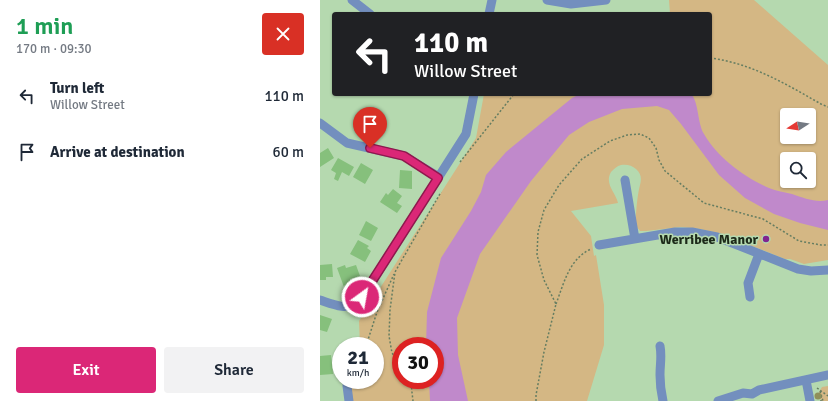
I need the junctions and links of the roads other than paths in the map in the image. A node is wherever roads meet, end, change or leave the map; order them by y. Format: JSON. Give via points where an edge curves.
{"nodes":[{"id":1,"x":352,"y":0,"type":"edge"},
{"id":2,"x":492,"y":0,"type":"edge"},
{"id":3,"x":547,"y":0,"type":"edge"},
{"id":4,"x":606,"y":0,"type":"edge"},
{"id":5,"x":367,"y":12,"type":"edge"},
{"id":6,"x":489,"y":12,"type":"edge"},
{"id":7,"x":474,"y":96,"type":"edge"},
{"id":8,"x":321,"y":125,"type":"edge"},
{"id":9,"x":438,"y":178,"type":"junction"},
{"id":10,"x":625,"y":180,"type":"dead end"},
{"id":11,"x":634,"y":239,"type":"junction"},
{"id":12,"x":599,"y":245,"type":"road end"},
{"id":13,"x":759,"y":254,"type":"junction"},
{"id":14,"x":828,"y":270,"type":"edge"},
{"id":15,"x":750,"y":297,"type":"dead end"},
{"id":16,"x":320,"y":300,"type":"edge"},
{"id":17,"x":660,"y":346,"type":"dead end"},
{"id":18,"x":828,"y":376,"type":"edge"},
{"id":19,"x":806,"y":380,"type":"junction"},
{"id":20,"x":347,"y":389,"type":"edge"},
{"id":21,"x":349,"y":401,"type":"edge"},
{"id":22,"x":663,"y":401,"type":"edge"},
{"id":23,"x":718,"y":401,"type":"edge"},
{"id":24,"x":810,"y":401,"type":"edge"}],
"edges":[{"from":1,"to":5,"type":"street"},
{"from":2,"to":6,"type":"street"},
{"from":3,"to":4,"type":"street","via":[[571,4]]},
{"from":7,"to":9,"type":"street","via":[[466,134]]},
{"from":8,"to":9,"type":"street","via":[[347,143],[404,156]]},
{"from":9,"to":16,"type":"street","via":[[358,302],[353,306],[340,306]]},
{"from":10,"to":11,"type":"street"},
{"from":11,"to":12,"type":"street"},
{"from":11,"to":13,"type":"street","via":[[692,232],[717,237]]},
{"from":13,"to":14,"type":"street","via":[[798,269]]},
{"from":13,"to":15,"type":"street","via":[[748,283]]},
{"from":17,"to":22,"type":"street","via":[[660,387]]},
{"from":18,"to":19,"type":"street"},
{"from":19,"to":23,"type":"street"},
{"from":19,"to":24,"type":"street"},
{"from":20,"to":21,"type":"street"}]}
